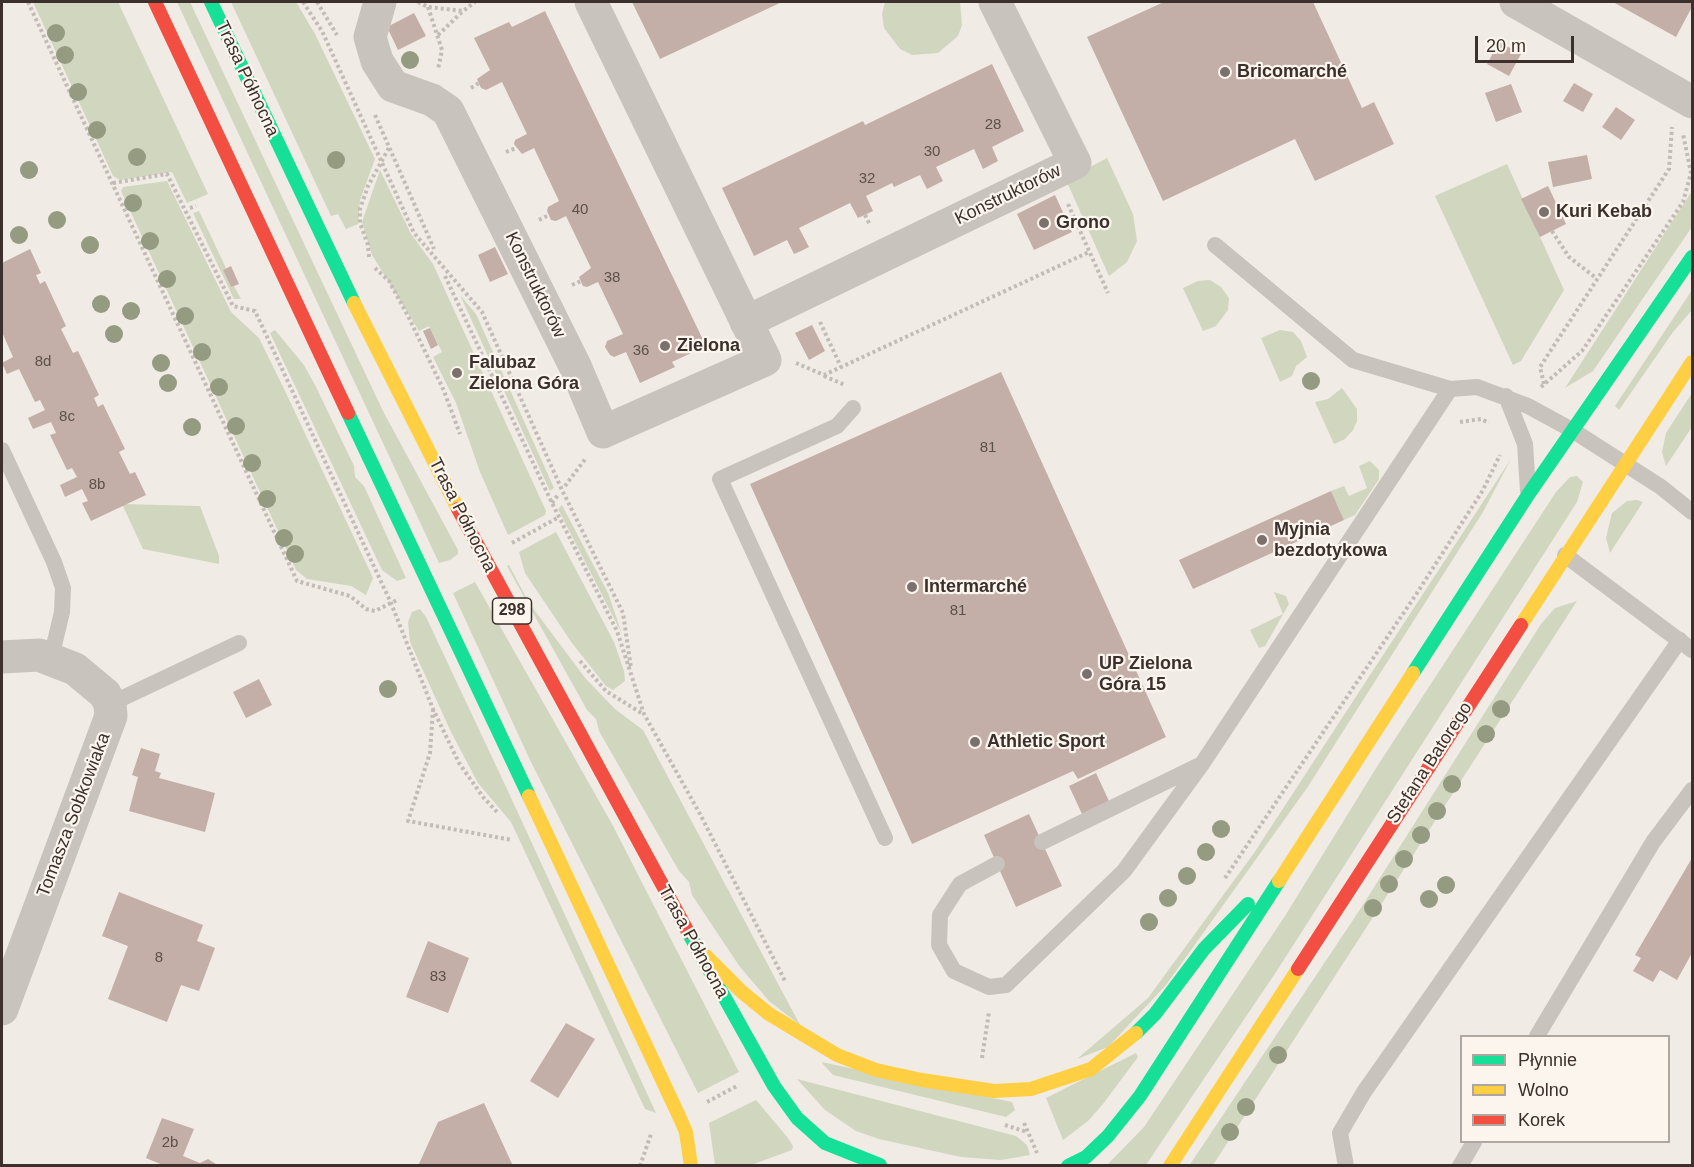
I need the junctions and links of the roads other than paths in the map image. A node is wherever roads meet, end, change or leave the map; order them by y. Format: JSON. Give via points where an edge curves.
{"nodes":[{"id":1,"x":155,"y":2,"type":"edge"},
{"id":2,"x":211,"y":2,"type":"edge"},
{"id":3,"x":380,"y":2,"type":"edge"},
{"id":4,"x":591,"y":2,"type":"edge"},
{"id":5,"x":994,"y":2,"type":"edge"},
{"id":6,"x":1516,"y":2,"type":"edge"},
{"id":7,"x":1682,"y":115,"type":"edge"},
{"id":8,"x":1215,"y":245,"type":"dead end"},
{"id":9,"x":1692,"y":257,"type":"edge"},
{"id":10,"x":746,"y":322,"type":"junction"},
{"id":11,"x":1692,"y":362,"type":"edge"},
{"id":12,"x":1450,"y":389,"type":"junction"},
{"id":13,"x":1506,"y":396,"type":"junction"},
{"id":14,"x":854,"y":408,"type":"dead end"},
{"id":15,"x":1572,"y":430,"type":"junction"},
{"id":16,"x":2,"y":450,"type":"edge"},
{"id":17,"x":1624,"y":463,"type":"junction"},
{"id":18,"x":1528,"y":495,"type":"junction"},
{"id":19,"x":1692,"y":512,"type":"edge"},
{"id":20,"x":1564,"y":555,"type":"junction"},
{"id":21,"x":239,"y":643,"type":"dead end"},
{"id":22,"x":1686,"y":645,"type":"edge"},
{"id":23,"x":2,"y":657,"type":"edge"},
{"id":24,"x":51,"y":658,"type":"junction"},
{"id":25,"x":110,"y":704,"type":"junction"},
{"id":26,"x":1202,"y":764,"type":"junction"},
{"id":27,"x":1692,"y":790,"type":"edge"},
{"id":28,"x":885,"y":838,"type":"dead end"},
{"id":29,"x":1042,"y":842,"type":"dead end"},
{"id":30,"x":1303,"y":846,"type":"junction"},
{"id":31,"x":997,"y":864,"type":"dead end"},
{"id":32,"x":694,"y":944,"type":"junction"},
{"id":33,"x":2,"y":1009,"type":"edge"},
{"id":34,"x":1538,"y":1035,"type":"edge"},
{"id":35,"x":1473,"y":1143,"type":"edge"},
{"id":36,"x":882,"y":1165,"type":"edge"},
{"id":37,"x":691,"y":1166,"type":"edge"},
{"id":38,"x":865,"y":1166,"type":"edge"},
{"id":39,"x":1068,"y":1166,"type":"edge"},
{"id":40,"x":1170,"y":1166,"type":"edge"},
{"id":41,"x":1346,"y":1166,"type":"edge"},
{"id":42,"x":1460,"y":1166,"type":"edge"}],
"edges":[{"from":1,"to":37,"type":"main road","via":[[682,1124]]},
{"from":2,"to":32,"type":"main road","name":"Trasa Północna","number":"298","via":[[326,248],[483,558]]},
{"from":3,"to":10,"type":"street","name":"Konstruktorów","via":[[370,37],[377,61],[393,86],[432,100],[448,111],[575,366],[603,432],[765,360]]},
{"from":4,"to":10,"type":"street"},
{"from":5,"to":10,"type":"street","name":"Konstruktorów","via":[[1075,163]]},
{"from":6,"to":7,"type":"street"},
{"from":8,"to":12,"type":"lane","via":[[1353,360]]},
{"from":9,"to":15,"type":"main road"},
{"from":11,"to":17,"type":"main road","name":"Stefana Batorego"},
{"from":12,"to":13,"type":"lane","via":[[1477,387]]},
{"from":12,"to":26,"type":"lane"},
{"from":13,"to":15,"type":"lane"},
{"from":13,"to":18,"type":"lane","via":[[1525,444]]},
{"from":14,"to":28,"type":"lane","via":[[837,426],[720,479]]},
{"from":15,"to":17,"type":"lane"},
{"from":15,"to":18,"type":"main road"},
{"from":16,"to":24,"type":"lane","via":[[63,588],[62,612]]},
{"from":17,"to":19,"type":"lane"},
{"from":17,"to":20,"type":"main road","name":"Stefana Batorego"},
{"from":18,"to":30,"type":"main road"},
{"from":20,"to":22,"type":"lane"},
{"from":20,"to":40,"type":"main road","name":"Stefana Batorego"},
{"from":21,"to":25,"type":"lane"},
{"from":22,"to":41,"type":"lane","via":[[1364,1092],[1340,1133]]},
{"from":23,"to":24,"type":"street","via":[[28,654]]},
{"from":24,"to":25,"type":"street","via":[[75,669],[105,694]]},
{"from":25,"to":33,"type":"street","name":"Tomasza Sobkowiaka","via":[[107,729]]},
{"from":26,"to":29,"type":"lane"},
{"from":26,"to":31,"type":"lane","via":[[1124,871],[1006,985],[989,987],[954,971],[939,945],[940,915],[960,884]]},
{"from":27,"to":34,"type":"lane","via":[[1653,842]]},
{"from":30,"to":32,"type":"main road","via":[[1204,949],[1155,1014],[1124,1045],[1091,1069],[1031,1089],[994,1091],[932,1081],[876,1070],[837,1055],[769,1014]]},
{"from":30,"to":39,"type":"main road","via":[[1140,1096],[1108,1136],[1086,1157]]},
{"from":32,"to":36,"type":"main road","name":"Trasa Północna","number":"298","via":[[765,1071],[797,1118],[825,1143]]},
{"from":35,"to":42,"type":"lane"},
{"from":36,"to":38,"type":"main road","number":"298"}]}
